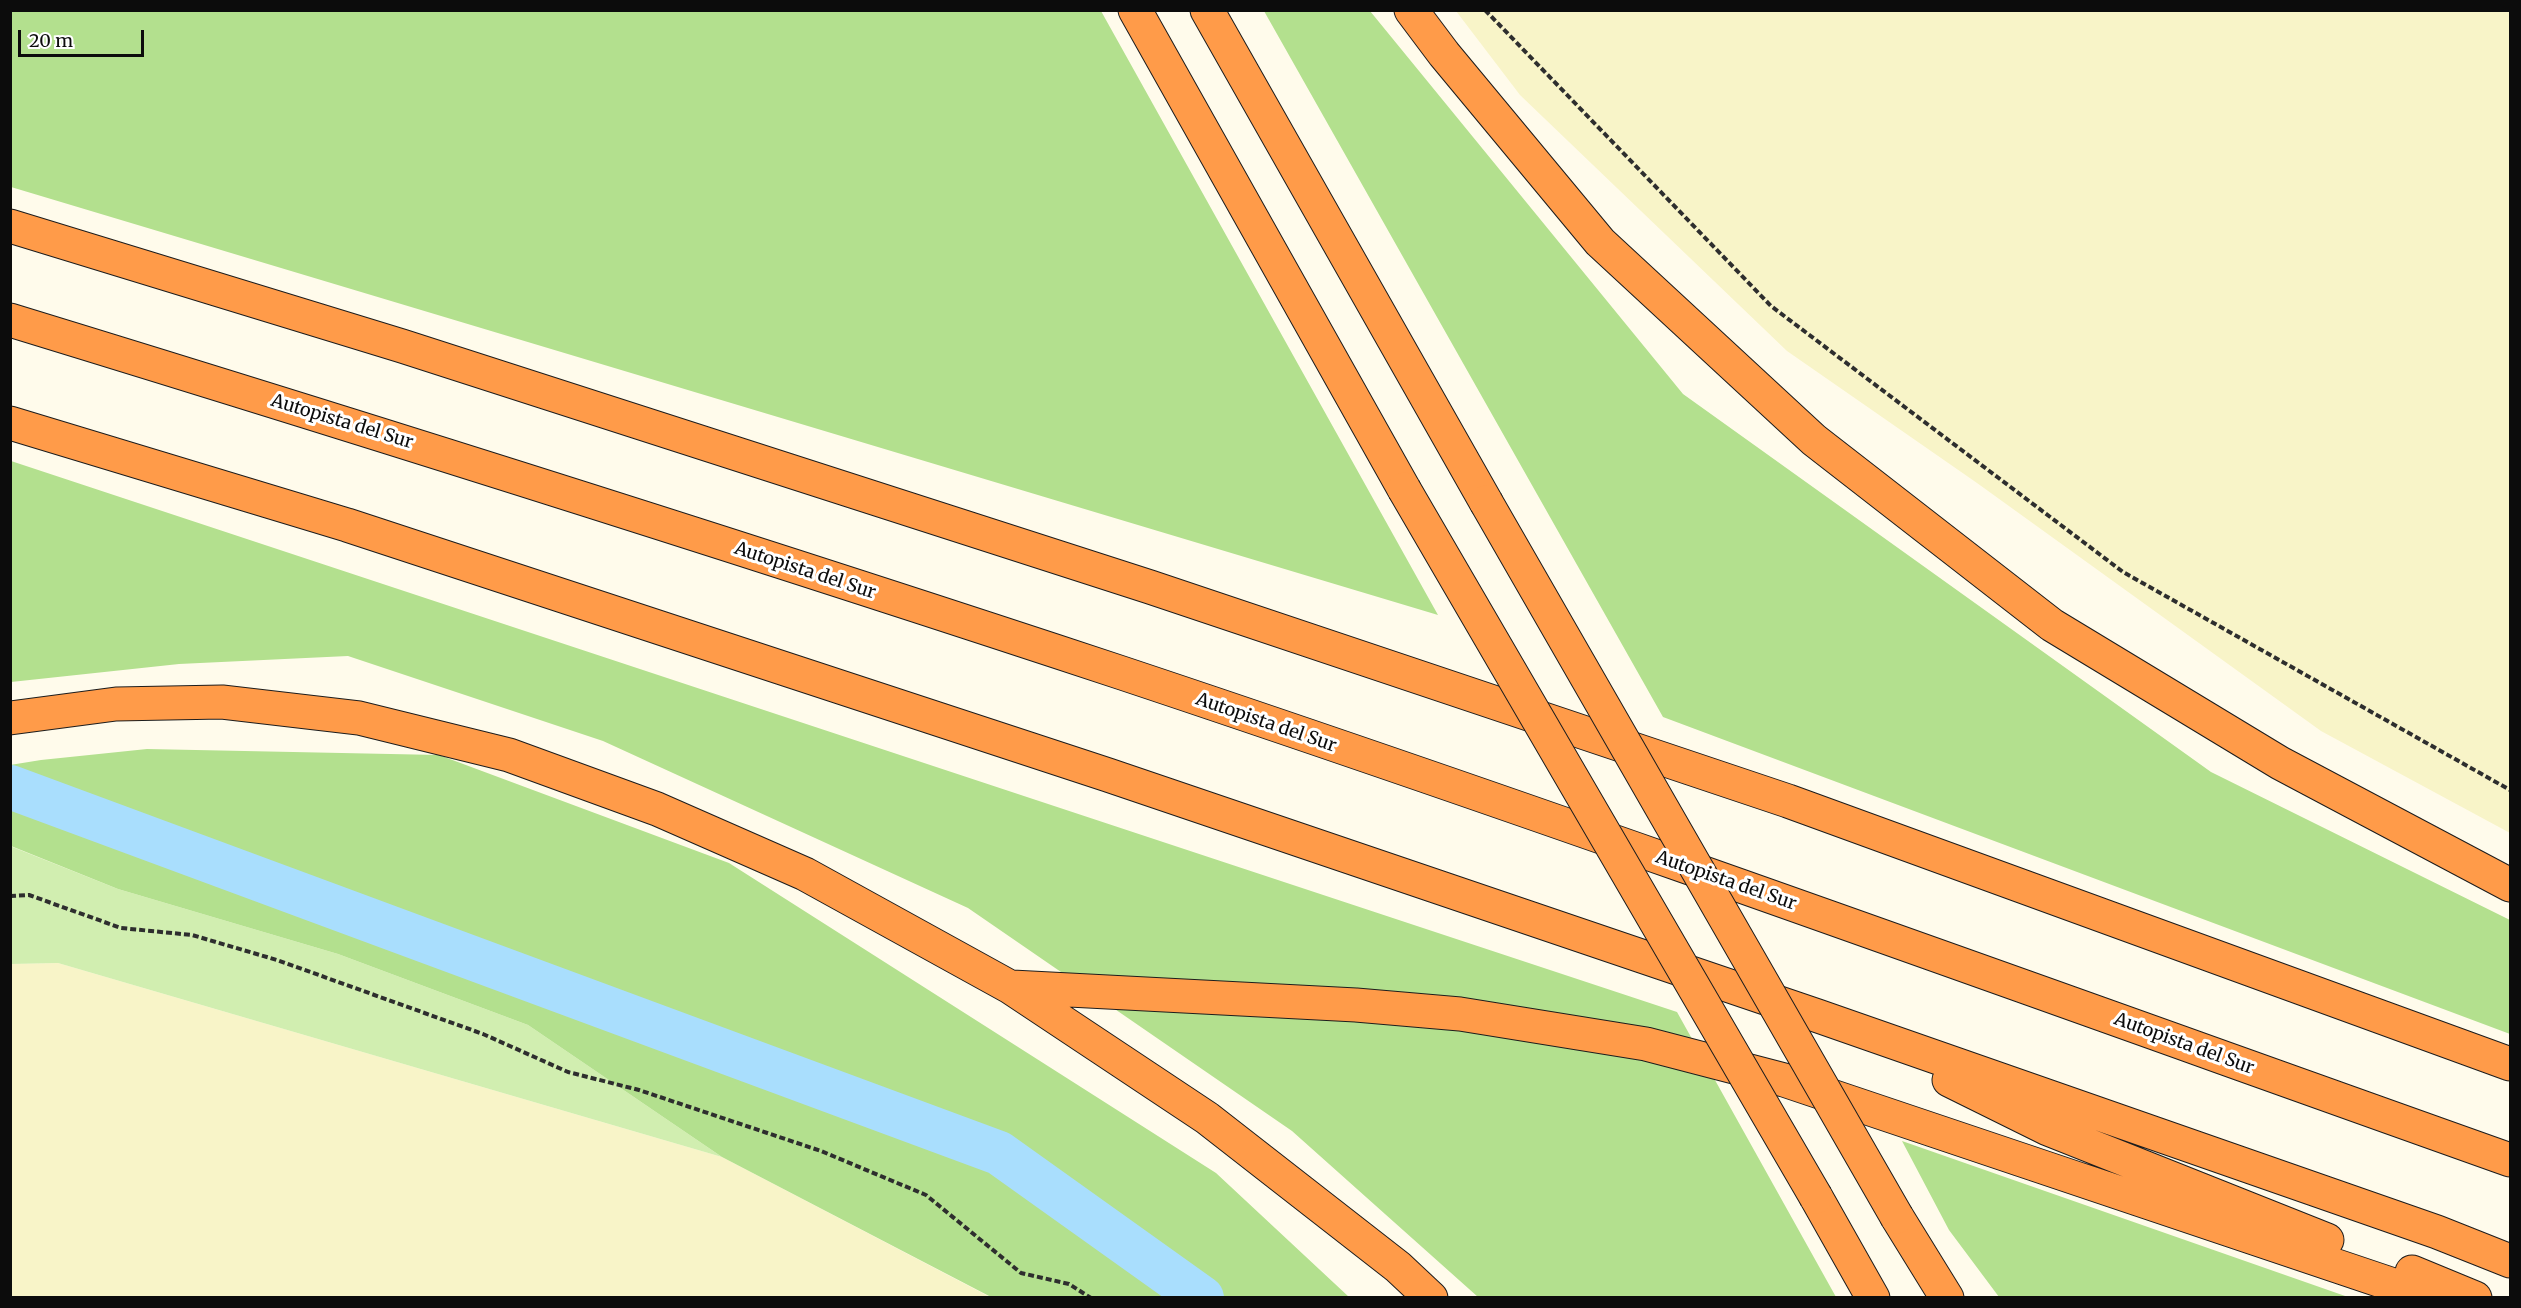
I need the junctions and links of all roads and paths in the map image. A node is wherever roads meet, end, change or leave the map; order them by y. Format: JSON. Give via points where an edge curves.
{"nodes":[{"id":1,"x":1135,"y":10,"type":"edge"},
{"id":2,"x":1207,"y":10,"type":"edge"},
{"id":3,"x":1411,"y":10,"type":"edge"},
{"id":4,"x":1485,"y":10,"type":"edge"},
{"id":5,"x":10,"y":226,"type":"edge"},
{"id":6,"x":10,"y":320,"type":"edge"},
{"id":7,"x":10,"y":423,"type":"edge"},
{"id":8,"x":10,"y":718,"type":"edge"},
{"id":9,"x":2511,"y":790,"type":"edge"},
{"id":10,"x":2511,"y":885,"type":"edge"},
{"id":11,"x":10,"y":896,"type":"edge"},
{"id":12,"x":1010,"y":987,"type":"junction"},
{"id":13,"x":1818,"y":1016,"type":"junction"},
{"id":14,"x":2511,"y":1064,"type":"edge"},
{"id":15,"x":2511,"y":1160,"type":"edge"},
{"id":16,"x":2511,"y":1261,"type":"edge"},
{"id":17,"x":1091,"y":1298,"type":"edge"},
{"id":18,"x":1431,"y":1298,"type":"edge"},
{"id":19,"x":1873,"y":1298,"type":"edge"},
{"id":20,"x":1947,"y":1298,"type":"edge"},
{"id":21,"x":2432,"y":1298,"type":"edge"},
{"id":22,"x":2475,"y":1298,"type":"edge"}],
"edges":[{"from":1,"to":19,"type":"highway","bridge":true,"via":[[1404,489]]},
{"from":2,"to":20,"type":"highway","bridge":true,"via":[[1486,502]]},
{"from":3,"to":10,"type":"highway","via":[[1600,242],[1814,440],[2052,625],[2280,763]]},
{"from":4,"to":9,"type":"path","via":[[1772,306],[2124,572]]},
{"from":5,"to":14,"type":"highway","via":[[402,346],[1150,586],[1788,801]]},
{"from":6,"to":15,"type":"highway","name":"Autopista del Sur","via":[[375,432],[1123,674],[1786,902]]},
{"from":7,"to":13,"type":"highway","via":[[358,529],[1108,775]]},
{"from":8,"to":12,"type":"highway","via":[[116,705],[222,702],[359,718],[509,755],[657,809],[805,874]]},
{"from":11,"to":17,"type":"path","via":[[30,895],[121,928],[192,935],[277,960],[483,1034],[568,1072],[639,1090],[821,1151],[926,1195],[1021,1273],[1069,1284]]},
{"from":12,"to":18,"type":"highway","via":[[1207,1118],[1398,1267]]},
{"from":12,"to":21,"type":"highway","via":[[1448,1013],[1646,1044],[1784,1080]]},
{"from":13,"to":16,"type":"highway"},
{"from":13,"to":22,"type":"highway","via":[[2048,1129]]}]}
